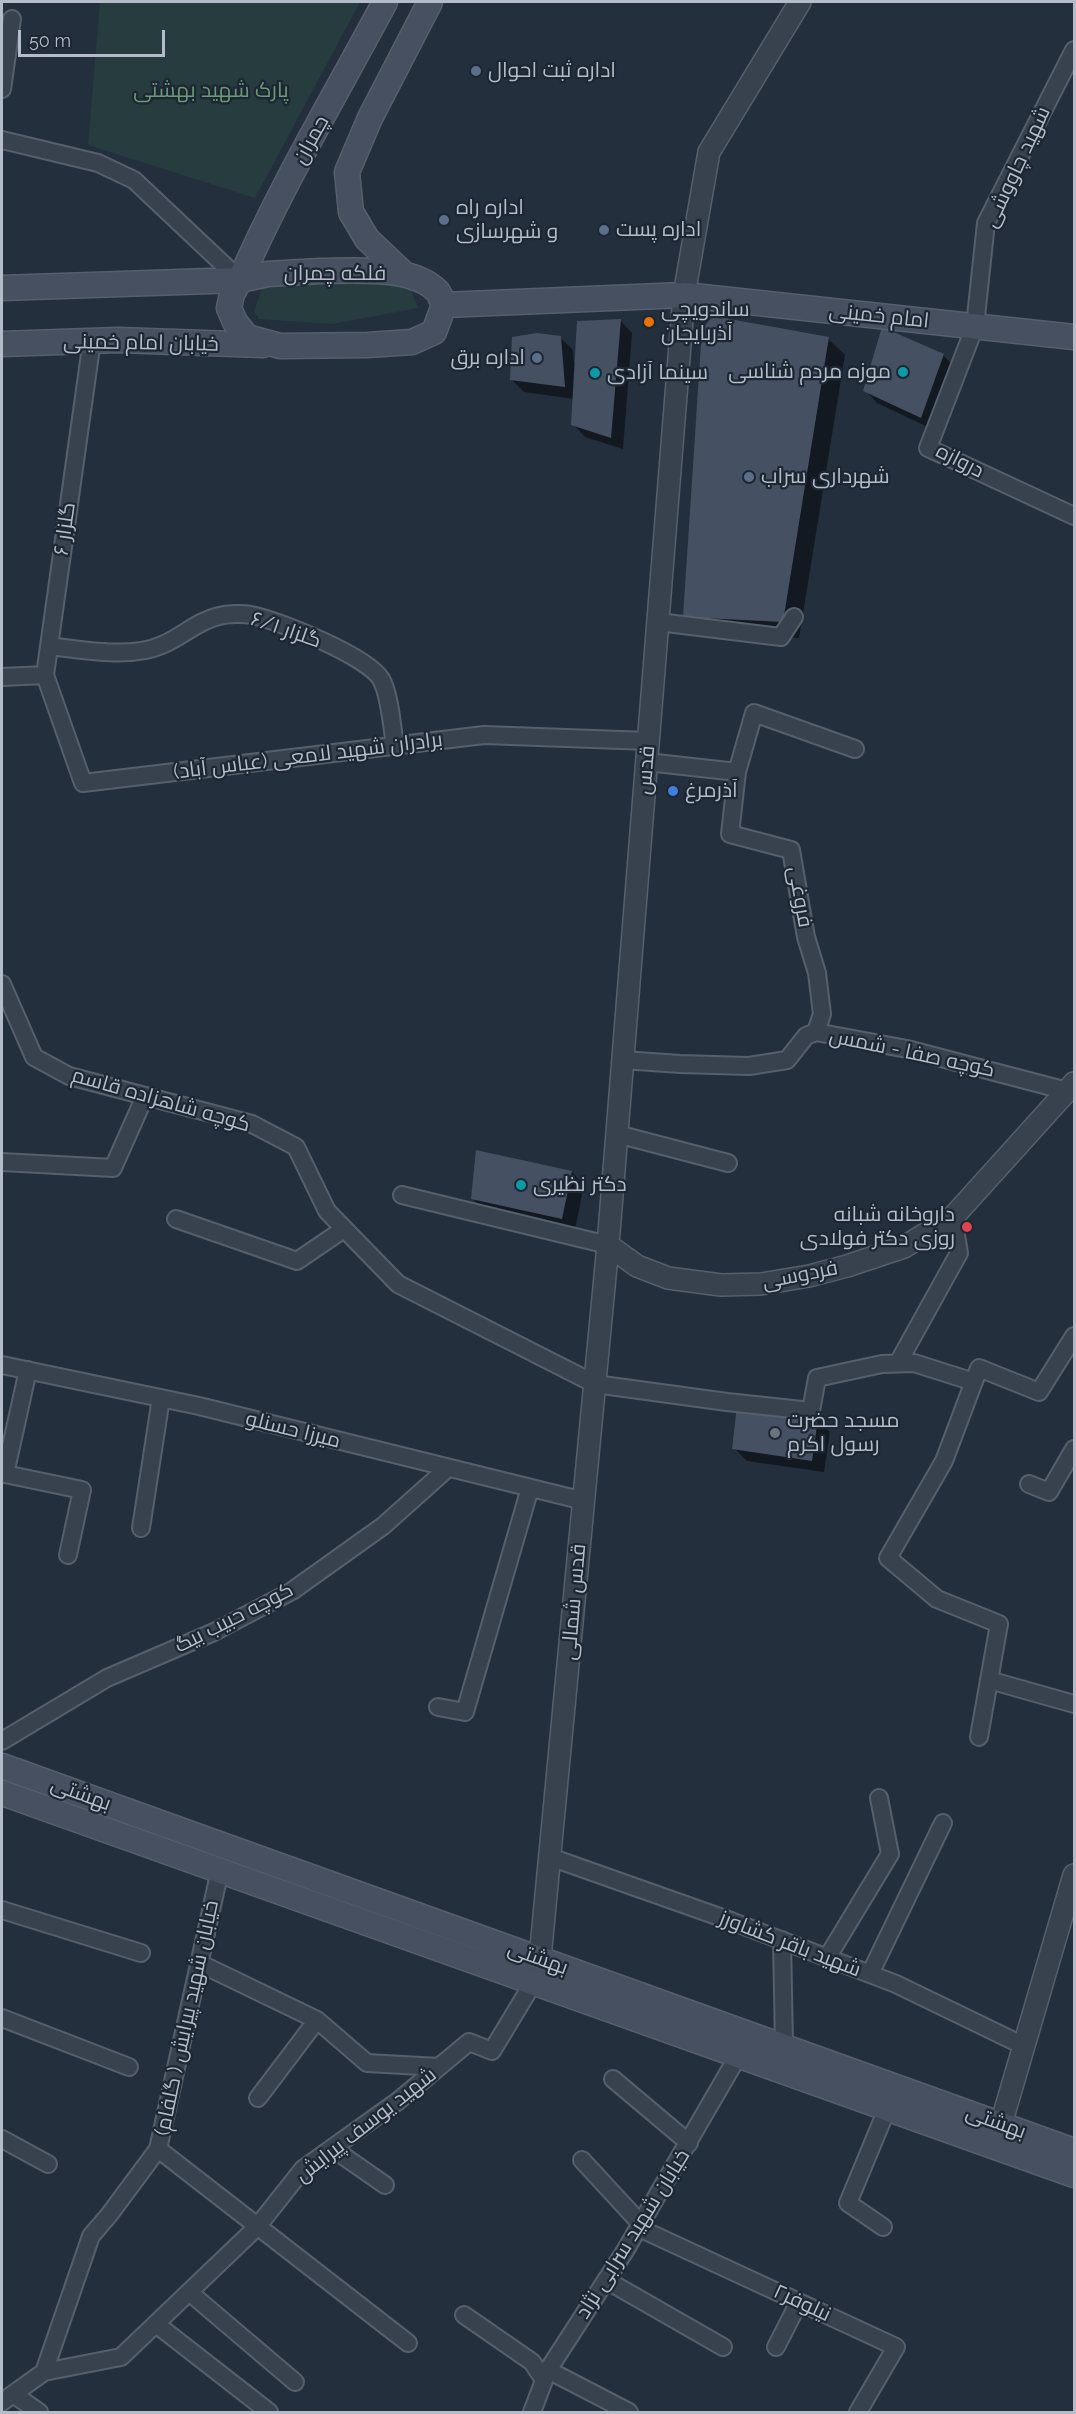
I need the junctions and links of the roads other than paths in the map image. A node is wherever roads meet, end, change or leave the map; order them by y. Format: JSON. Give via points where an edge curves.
{"nodes":[{"id":1,"x":385,"y":2,"type":"edge"},
{"id":2,"x":430,"y":2,"type":"edge"},
{"id":3,"x":800,"y":2,"type":"edge"},
{"id":4,"x":12,"y":19,"type":"dead end"},
{"id":5,"x":1074,"y":50,"type":"edge"},
{"id":6,"x":2,"y":89,"type":"edge"},
{"id":7,"x":2,"y":140,"type":"edge"},
{"id":8,"x":404,"y":274,"type":"junction"},
{"id":9,"x":240,"y":280,"type":"junction"},
{"id":10,"x":2,"y":288,"type":"edge"},
{"id":11,"x":684,"y":295,"type":"junction"},
{"id":12,"x":444,"y":305,"type":"junction"},
{"id":13,"x":975,"y":326,"type":"junction"},
{"id":14,"x":1074,"y":337,"type":"edge"},
{"id":15,"x":92,"y":340,"type":"junction"},
{"id":16,"x":2,"y":344,"type":"edge"},
{"id":17,"x":280,"y":346,"type":"junction"},
{"id":18,"x":1074,"y":516,"type":"edge"},
{"id":19,"x":794,"y":618,"type":"dead end"},
{"id":20,"x":658,"y":622,"type":"junction"},
{"id":21,"x":49,"y":646,"type":"junction"},
{"id":22,"x":45,"y":675,"type":"junction"},
{"id":23,"x":2,"y":677,"type":"edge"},
{"id":24,"x":395,"y":746,"type":"junction"},
{"id":25,"x":855,"y":749,"type":"dead end"},
{"id":26,"x":647,"y":751,"type":"junction"},
{"id":27,"x":737,"y":772,"type":"junction"},
{"id":28,"x":2,"y":984,"type":"edge"},
{"id":29,"x":816,"y":1032,"type":"junction"},
{"id":30,"x":623,"y":1060,"type":"junction"},
{"id":31,"x":1071,"y":1087,"type":"edge"},
{"id":32,"x":145,"y":1096,"type":"junction"},
{"id":33,"x":616,"y":1134,"type":"junction"},
{"id":34,"x":2,"y":1162,"type":"edge"},
{"id":35,"x":728,"y":1163,"type":"dead end"},
{"id":36,"x":402,"y":1195,"type":"dead end"},
{"id":37,"x":953,"y":1217,"type":"junction"},
{"id":38,"x":176,"y":1220,"type":"dead end"},
{"id":39,"x":344,"y":1228,"type":"junction"},
{"id":40,"x":608,"y":1245,"type":"junction"},
{"id":41,"x":1074,"y":1336,"type":"edge"},
{"id":42,"x":898,"y":1363,"type":"junction"},
{"id":43,"x":2,"y":1365,"type":"edge"},
{"id":44,"x":28,"y":1370,"type":"junction"},
{"id":45,"x":974,"y":1382,"type":"junction"},
{"id":46,"x":595,"y":1384,"type":"junction"},
{"id":47,"x":161,"y":1398,"type":"junction"},
{"id":48,"x":1074,"y":1449,"type":"edge"},
{"id":49,"x":448,"y":1468,"type":"junction"},
{"id":50,"x":3,"y":1473,"type":"edge"},
{"id":51,"x":1029,"y":1484,"type":"dead end"},
{"id":52,"x":530,"y":1488,"type":"junction"},
{"id":53,"x":584,"y":1501,"type":"junction"},
{"id":54,"x":141,"y":1528,"type":"dead end"},
{"id":55,"x":69,"y":1555,"type":"dead end"},
{"id":56,"x":989,"y":1680,"type":"junction"},
{"id":57,"x":1074,"y":1704,"type":"edge"},
{"id":58,"x":438,"y":1707,"type":"dead end"},
{"id":59,"x":979,"y":1737,"type":"dead end"},
{"id":60,"x":2,"y":1741,"type":"edge"},
{"id":61,"x":2,"y":1766,"type":"edge"},
{"id":62,"x":2,"y":1792,"type":"edge"},
{"id":63,"x":879,"y":1798,"type":"dead end"},
{"id":64,"x":943,"y":1823,"type":"dead end"},
{"id":65,"x":550,"y":1857,"type":"junction"},
{"id":66,"x":220,"y":1870,"type":"junction"},
{"id":67,"x":1074,"y":1875,"type":"edge"},
{"id":68,"x":2,"y":1910,"type":"edge"},
{"id":69,"x":782,"y":1940,"type":"junction"},
{"id":70,"x":141,"y":1953,"type":"dead end"},
{"id":71,"x":540,"y":1958,"type":"junction"},
{"id":72,"x":827,"y":1958,"type":"junction"},
{"id":73,"x":199,"y":1963,"type":"junction"},
{"id":74,"x":870,"y":1974,"type":"junction"},
{"id":75,"x":533,"y":1983,"type":"junction"},
{"id":76,"x":2,"y":2018,"type":"edge"},
{"id":77,"x":317,"y":2020,"type":"junction"},
{"id":78,"x":784,"y":2045,"type":"junction"},
{"id":79,"x":1024,"y":2046,"type":"junction"},
{"id":80,"x":738,"y":2056,"type":"junction"},
{"id":81,"x":129,"y":2067,"type":"dead end"},
{"id":82,"x":439,"y":2067,"type":"junction"},
{"id":83,"x":613,"y":2079,"type":"dead end"},
{"id":84,"x":258,"y":2098,"type":"dead end"},
{"id":85,"x":887,"y":2109,"type":"junction"},
{"id":86,"x":1001,"y":2124,"type":"junction"},
{"id":87,"x":2,"y":2139,"type":"edge"},
{"id":88,"x":689,"y":2143,"type":"junction"},
{"id":89,"x":332,"y":2148,"type":"junction"},
{"id":90,"x":158,"y":2149,"type":"junction"},
{"id":91,"x":1074,"y":2151,"type":"edge"},
{"id":92,"x":582,"y":2160,"type":"dead end"},
{"id":93,"x":48,"y":2164,"type":"dead end"},
{"id":94,"x":1074,"y":2175,"type":"edge"},
{"id":95,"x":385,"y":2185,"type":"dead end"},
{"id":96,"x":640,"y":2226,"type":"junction"},
{"id":97,"x":257,"y":2227,"type":"junction"},
{"id":98,"x":883,"y":2227,"type":"dead end"},
{"id":99,"x":606,"y":2280,"type":"junction"},
{"id":100,"x":189,"y":2292,"type":"junction"},
{"id":101,"x":799,"y":2302,"type":"junction"},
{"id":102,"x":464,"y":2315,"type":"dead end"},
{"id":103,"x":156,"y":2324,"type":"junction"},
{"id":104,"x":408,"y":2343,"type":"dead end"},
{"id":105,"x":723,"y":2346,"type":"dead end"},
{"id":106,"x":776,"y":2347,"type":"dead end"},
{"id":107,"x":44,"y":2372,"type":"junction"},
{"id":108,"x":546,"y":2375,"type":"junction"},
{"id":109,"x":295,"y":2382,"type":"dead end"},
{"id":110,"x":7,"y":2398,"type":"edge"},
{"id":111,"x":39,"y":2412,"type":"edge"},
{"id":112,"x":269,"y":2412,"type":"edge"},
{"id":113,"x":532,"y":2412,"type":"edge"},
{"id":114,"x":629,"y":2412,"type":"edge"},
{"id":115,"x":858,"y":2412,"type":"edge"}],
"edges":[{"from":1,"to":9,"type":"main road","name":"چمران","via":[[266,221]]},
{"from":2,"to":8,"type":"main road","name":"چمران","via":[[370,118],[347,172],[351,212],[367,239]]},
{"from":3,"to":11,"type":"street","name":"قدس","via":[[709,152]]},
{"from":4,"to":6,"type":"street"},
{"from":5,"to":13,"type":"street","name":"شهید چاووشی","via":[[986,223]]},
{"from":7,"to":9,"type":"street","via":[[98,163],[134,180]]},
{"from":8,"to":9,"type":"main road","name":"فلکه چمران","via":[[320,271]]},
{"from":8,"to":12,"type":"main road","name":"فلکه چمران","via":[[438,293]]},
{"from":9,"to":10,"type":"main road"},
{"from":9,"to":17,"type":"main road","via":[[229,309],[235,322],[247,337]]},
{"from":11,"to":12,"type":"main road","name":"امام خمینی"},
{"from":11,"to":13,"type":"main road","name":"امام خمینی"},
{"from":11,"to":20,"type":"street","name":"قدس"},
{"from":12,"to":17,"type":"main road","via":[[434,332],[412,342]]},
{"from":13,"to":14,"type":"main road","name":"امام خمینی"},
{"from":13,"to":18,"type":"street","name":"دروازه","via":[[928,448]]},
{"from":15,"to":16,"type":"main road","name":"خیابان امام خمینی"},
{"from":15,"to":17,"type":"main road","name":"خیابان امام خمینی"},
{"from":15,"to":21,"type":"street","name":"گلزار ۶"},
{"from":19,"to":20,"type":"street","via":[[781,638]]},
{"from":20,"to":26,"type":"street","name":"قدس"},
{"from":21,"to":22,"type":"street","name":"گلزار ۶"},
{"from":21,"to":24,"type":"street","name":"گلزار ۶/۱","via":[[143,652],[220,615],[250,614],[319,639],[374,670],[385,689]]},
{"from":22,"to":23,"type":"street"},
{"from":22,"to":24,"type":"street","name":"برادران شهید لامعی (عباس آباد)","via":[[82,783]]},
{"from":24,"to":26,"type":"street","name":"برادران شهید لامعی (عباس آباد)","via":[[484,735]]},
{"from":25,"to":27,"type":"street","name":"فروغی","via":[[754,713]]},
{"from":26,"to":27,"type":"street"},
{"from":26,"to":30,"type":"street","name":"قدس"},
{"from":27,"to":29,"type":"street","name":"فروغی","via":[[730,834],[791,850],[806,937],[817,973],[822,1014]]},
{"from":28,"to":32,"type":"street","name":"کوچه شاهزاده قاسم","via":[[34,1057],[69,1076]]},
{"from":29,"to":30,"type":"street","name":"کوچه صفا - شمس","via":[[806,1036],[787,1060],[748,1066]]},
{"from":29,"to":31,"type":"street","name":"کوچه صفا - شمس"},
{"from":30,"to":33,"type":"street","name":"قدس"},
{"from":31,"to":37,"type":"street","name":"فردوسی"},
{"from":32,"to":34,"type":"street","via":[[113,1168]]},
{"from":32,"to":39,"type":"street","name":"کوچه شاهزاده قاسم","via":[[252,1124],[296,1147],[327,1211]]},
{"from":33,"to":35,"type":"street"},
{"from":33,"to":40,"type":"street","name":"قدس"},
{"from":36,"to":40,"type":"street"},
{"from":37,"to":40,"type":"street","name":"فردوسی","via":[[904,1247],[810,1276],[761,1284],[721,1285],[668,1278],[637,1266]]},
{"from":37,"to":42,"type":"street","via":[[959,1253]]},
{"from":38,"to":39,"type":"street","via":[[297,1261]]},
{"from":39,"to":46,"type":"street","name":"کوچه شاهزاده قاسم","via":[[398,1284]]},
{"from":40,"to":46,"type":"street","name":"قدس شمالی"},
{"from":41,"to":45,"type":"street","via":[[1039,1392],[979,1368]]},
{"from":42,"to":45,"type":"street","via":[[914,1362]]},
{"from":42,"to":46,"type":"street","name":"کوچه شاهزاده قاسم","via":[[817,1378],[812,1411]]},
{"from":43,"to":44,"type":"street","name":"میرزا حسنلو"},
{"from":44,"to":47,"type":"street","name":"میرزا حسنلو"},
{"from":44,"to":50,"type":"street"},
{"from":45,"to":56,"type":"street","via":[[944,1461],[888,1558],[937,1599],[999,1624]]},
{"from":46,"to":53,"type":"street","name":"قدس شمالی"},
{"from":47,"to":49,"type":"street","name":"میرزا حسنلو"},
{"from":47,"to":54,"type":"street"},
{"from":48,"to":51,"type":"street","via":[[1049,1492]]},
{"from":49,"to":52,"type":"street","name":"میرزا حسنلو"},
{"from":49,"to":60,"type":"street","name":"کوچه حبیب بیگ","via":[[383,1526],[292,1591],[214,1632],[106,1678]]},
{"from":50,"to":55,"type":"street","via":[[81,1490]]},
{"from":52,"to":53,"type":"street","name":"میرزا حسنلو"},
{"from":52,"to":58,"type":"street","via":[[465,1712]]},
{"from":53,"to":65,"type":"street","name":"قدس شمالی"},
{"from":56,"to":57,"type":"street"},
{"from":56,"to":59,"type":"street"},
{"from":61,"to":71,"type":"main road","name":"بهشتی"},
{"from":62,"to":66,"type":"main road","name":"بهشتی"},
{"from":63,"to":72,"type":"street","via":[[890,1854]]},
{"from":64,"to":74,"type":"street"},
{"from":65,"to":69,"type":"street","name":"شهید باقر کشاورز"},
{"from":65,"to":71,"type":"street","name":"قدس شمالی"},
{"from":66,"to":73,"type":"street","name":"خیابان شهید پیرایش ( گلفام)"},
{"from":66,"to":75,"type":"main road","name":"بهشتی"},
{"from":67,"to":79,"type":"street"},
{"from":68,"to":70,"type":"street"},
{"from":69,"to":72,"type":"street","name":"شهید باقر کشاورز"},
{"from":69,"to":78,"type":"street"},
{"from":71,"to":75,"type":"street","name":"قدس شمالی"},
{"from":71,"to":78,"type":"main road","name":"بهشتی"},
{"from":72,"to":74,"type":"street","name":"شهید باقر کشاورز"},
{"from":73,"to":77,"type":"street"},
{"from":73,"to":90,"type":"street","name":"خیابان شهید پیرایش ( گلفام)"},
{"from":74,"to":79,"type":"street","name":"شهید باقر کشاورز"},
{"from":75,"to":80,"type":"main road","name":"بهشتی"},
{"from":75,"to":82,"type":"street","name":"شهید یوسف پیرایش","via":[[492,2051],[469,2042]]},
{"from":76,"to":81,"type":"street"},
{"from":77,"to":82,"type":"street","via":[[367,2063]]},
{"from":77,"to":84,"type":"street"},
{"from":78,"to":86,"type":"main road","name":"بهشتی"},
{"from":79,"to":86,"type":"street"},
{"from":80,"to":85,"type":"main road","name":"بهشتی"},
{"from":80,"to":88,"type":"street","name":"خیابان شهید سرابی نژاد"},
{"from":82,"to":89,"type":"street","name":"شهید یوسف پیرایش"},
{"from":83,"to":88,"type":"street"},
{"from":85,"to":94,"type":"main road","name":"بهشتی"},
{"from":85,"to":98,"type":"street","via":[[848,2203]]},
{"from":86,"to":91,"type":"main road","name":"بهشتی"},
{"from":87,"to":93,"type":"street"},
{"from":88,"to":96,"type":"street","name":"خیابان شهید سرابی نژاد"},
{"from":89,"to":95,"type":"street"},
{"from":89,"to":97,"type":"street","name":"شهید یوسف پیرایش","via":[[303,2169]]},
{"from":90,"to":97,"type":"street"},
{"from":90,"to":107,"type":"street","name":"خیابان شهید پیرایش ( گلفام)","via":[[91,2236]]},
{"from":92,"to":96,"type":"street"},
{"from":96,"to":99,"type":"street","name":"خیابان شهید سرابی نژاد"},
{"from":96,"to":101,"type":"street","name":"نیلوفر۲"},
{"from":97,"to":100,"type":"street","name":"شهید یوسف پیرایش"},
{"from":97,"to":104,"type":"street"},
{"from":99,"to":105,"type":"street"},
{"from":99,"to":108,"type":"street","name":"خیابان شهید سرابی نژاد"},
{"from":100,"to":103,"type":"street","name":"شهید یوسف پیرایش"},
{"from":100,"to":109,"type":"street"},
{"from":101,"to":106,"type":"street"},
{"from":101,"to":115,"type":"street","name":"نیلوفر۲","via":[[896,2347]]},
{"from":102,"to":108,"type":"street"},
{"from":103,"to":107,"type":"street","name":"شهید یوسف پیرایش","via":[[121,2357]]},
{"from":103,"to":112,"type":"street"},
{"from":107,"to":110,"type":"street"},
{"from":108,"to":113,"type":"street","name":"خیابان شهید سرابی نژاد"},
{"from":108,"to":114,"type":"street"},
{"from":110,"to":111,"type":"street"}]}
